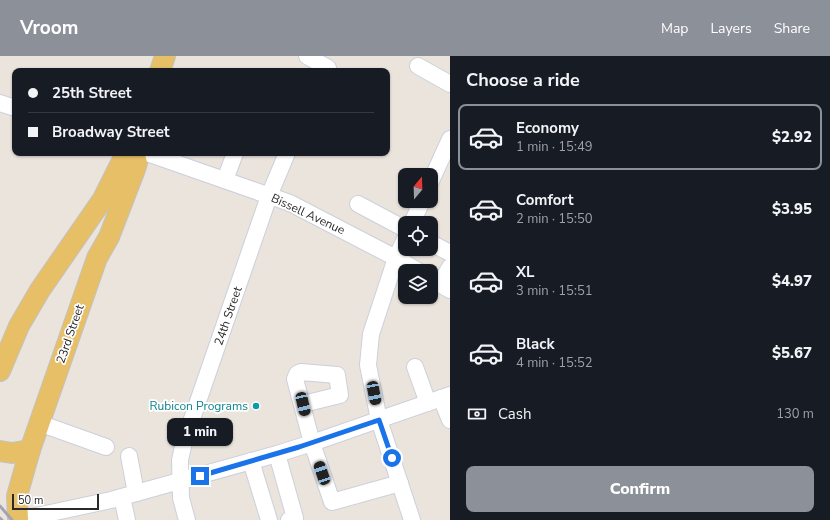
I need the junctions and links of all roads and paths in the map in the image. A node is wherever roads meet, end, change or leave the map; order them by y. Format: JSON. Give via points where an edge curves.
{"nodes":[{"id":1,"x":307,"y":56,"type":"edge"},
{"id":2,"x":330,"y":65,"type":"edge"},
{"id":3,"x":418,"y":66,"type":"dead end"},
{"id":4,"x":450,"y":84,"type":"edge"},
{"id":5,"x":0,"y":103,"type":"edge"},
{"id":6,"x":12,"y":107,"type":"edge"},
{"id":7,"x":450,"y":139,"type":"edge"},
{"id":8,"x":126,"y":156,"type":"edge"},
{"id":9,"x":135,"y":156,"type":"edge"},
{"id":10,"x":156,"y":156,"type":"edge"},
{"id":11,"x":234,"y":156,"type":"edge"},
{"id":12,"x":286,"y":156,"type":"edge"},
{"id":13,"x":437,"y":168,"type":"edge"},
{"id":14,"x":225,"y":180,"type":"junction"},
{"id":15,"x":269,"y":196,"type":"junction"},
{"id":16,"x":358,"y":204,"type":"dead end"},
{"id":17,"x":398,"y":225,"type":"edge"},
{"id":18,"x":438,"y":247,"type":"edge"},
{"id":19,"x":450,"y":253,"type":"edge"},
{"id":20,"x":398,"y":254,"type":"edge"},
{"id":21,"x":396,"y":258,"type":"junction"},
{"id":22,"x":406,"y":264,"type":"edge"},
{"id":23,"x":450,"y":268,"type":"edge"},
{"id":24,"x":440,"y":285,"type":"edge"},
{"id":25,"x":415,"y":367,"type":"dead end"},
{"id":26,"x":0,"y":371,"type":"edge"},
{"id":27,"x":440,"y":398,"type":"edge"},
{"id":28,"x":303,"y":404,"type":"dead end"},
{"id":29,"x":379,"y":420,"type":"junction"},
{"id":30,"x":450,"y":420,"type":"edge"},
{"id":31,"x":39,"y":423,"type":"junction"},
{"id":32,"x":312,"y":443,"type":"junction"},
{"id":33,"x":106,"y":447,"type":"dead end"},
{"id":34,"x":30,"y":450,"type":"junction"},
{"id":35,"x":0,"y":451,"type":"edge"},
{"id":36,"x":277,"y":454,"type":"junction"},
{"id":37,"x":129,"y":456,"type":"dead end"},
{"id":38,"x":251,"y":461,"type":"junction"},
{"id":39,"x":181,"y":481,"type":"junction"},
{"id":40,"x":400,"y":483,"type":"junction"},
{"id":41,"x":123,"y":497,"type":"junction"},
{"id":42,"x":18,"y":520,"type":"edge"},
{"id":43,"x":71,"y":520,"type":"edge"},
{"id":44,"x":127,"y":520,"type":"edge"},
{"id":45,"x":187,"y":520,"type":"edge"},
{"id":46,"x":269,"y":520,"type":"edge"},
{"id":47,"x":289,"y":520,"type":"edge"},
{"id":48,"x":412,"y":520,"type":"edge"}],
"edges":[{"from":1,"to":2,"type":"street"},
{"from":3,"to":4,"type":"street"},
{"from":5,"to":6,"type":"street"},
{"from":7,"to":13,"type":"street"},
{"from":8,"to":26,"type":"main road","via":[[103,199],[33,302],[19,326]]},
{"from":9,"to":31,"type":"main road","name":"23rd Street","via":[[137,163],[134,172],[109,237],[97,258]]},
{"from":10,"to":14,"type":"street","name":"Bissell Avenue"},
{"from":11,"to":14,"type":"street"},
{"from":12,"to":15,"type":"street","name":"24th Street"},
{"from":14,"to":15,"type":"street","name":"Bissell Avenue"},
{"from":15,"to":21,"type":"street","name":"Bissell Avenue","via":[[290,203]]},
{"from":15,"to":39,"type":"street","name":"24th Street","via":[[184,442],[180,460]]},
{"from":16,"to":17,"type":"street"},
{"from":18,"to":19,"type":"street"},
{"from":20,"to":21,"type":"street"},
{"from":21,"to":22,"type":"street","name":"Bissell Avenue"},
{"from":21,"to":29,"type":"street","via":[[371,334],[368,365]]},
{"from":23,"to":24,"type":"street"},
{"from":25,"to":27,"type":"street"},
{"from":27,"to":29,"type":"street"},
{"from":27,"to":30,"type":"street"},
{"from":28,"to":32,"type":"street"},
{"from":29,"to":32,"type":"street"},
{"from":29,"to":40,"type":"street"},
{"from":31,"to":33,"type":"street"},
{"from":31,"to":34,"type":"main road","name":"23rd Street"},
{"from":32,"to":36,"type":"street"},
{"from":32,"to":40,"type":"street","via":[[332,502]]},
{"from":34,"to":35,"type":"main road","via":[[12,453]]},
{"from":34,"to":42,"type":"main road","name":"23rd Street","via":[[17,496]]},
{"from":36,"to":38,"type":"street"},
{"from":36,"to":47,"type":"street","via":[[295,518]]},
{"from":37,"to":41,"type":"street"},
{"from":38,"to":39,"type":"street"},
{"from":38,"to":46,"type":"street"},
{"from":39,"to":41,"type":"street"},
{"from":39,"to":45,"type":"street","name":"24th Street","via":[[181,498]]},
{"from":40,"to":48,"type":"street"},
{"from":41,"to":42,"type":"street"},
{"from":41,"to":43,"type":"street"},
{"from":41,"to":44,"type":"street"}]}
